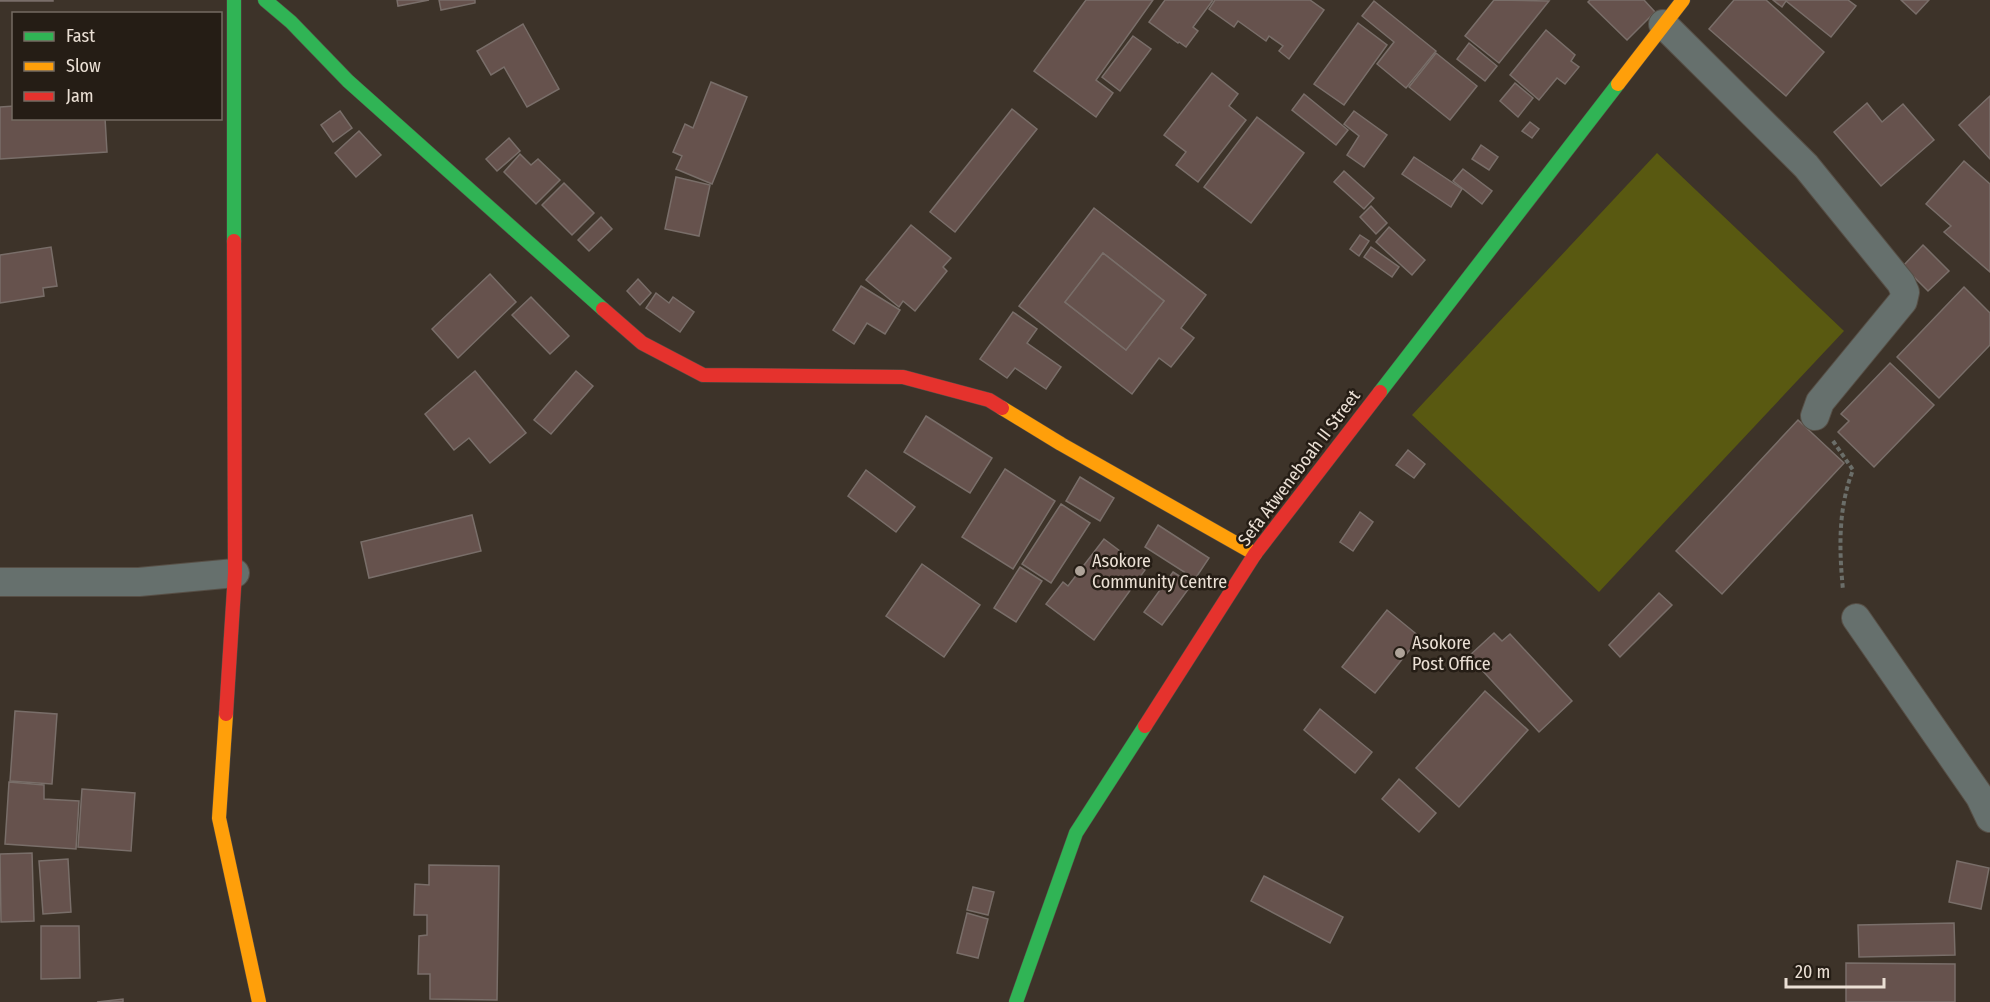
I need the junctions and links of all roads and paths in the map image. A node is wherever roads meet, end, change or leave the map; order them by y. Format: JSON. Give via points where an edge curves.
{"nodes":[{"id":1,"x":234,"y":0,"type":"edge"},
{"id":2,"x":265,"y":0,"type":"edge"},
{"id":3,"x":1683,"y":0,"type":"edge"},
{"id":4,"x":1663,"y":24,"type":"junction"},
{"id":5,"x":1815,"y":416,"type":"joint"},
{"id":6,"x":1255,"y":555,"type":"junction"},
{"id":7,"x":235,"y":573,"type":"junction"},
{"id":8,"x":0,"y":582,"type":"edge"},
{"id":9,"x":1856,"y":618,"type":"joint"},
{"id":10,"x":1990,"y":818,"type":"edge"},
{"id":11,"x":259,"y":1002,"type":"edge"},
{"id":12,"x":1017,"y":1002,"type":"edge"}],
"edges":[{"from":1,"to":7,"type":"street"},
{"from":2,"to":6,"type":"street","via":[[348,81],[642,343],[703,375],[903,377],[989,400]]},
{"from":3,"to":4,"type":"street","name":"Sefa Atweneboah II Street"},
{"from":4,"to":5,"type":"street","via":[[1806,166],[1905,292],[1903,301],[1820,402]]},
{"from":4,"to":6,"type":"street","name":"Sefa Atweneboah II Street"},
{"from":5,"to":9,"type":"path","via":[[1853,470],[1841,517],[1841,564],[1844,593]]},
{"from":6,"to":12,"type":"street","name":"Sefa Atweneboah II Street","via":[[1076,833]]},
{"from":7,"to":8,"type":"street","via":[[139,582]]},
{"from":7,"to":11,"type":"street","via":[[219,818]]},
{"from":9,"to":10,"type":"street","via":[[1980,797]]}]}
